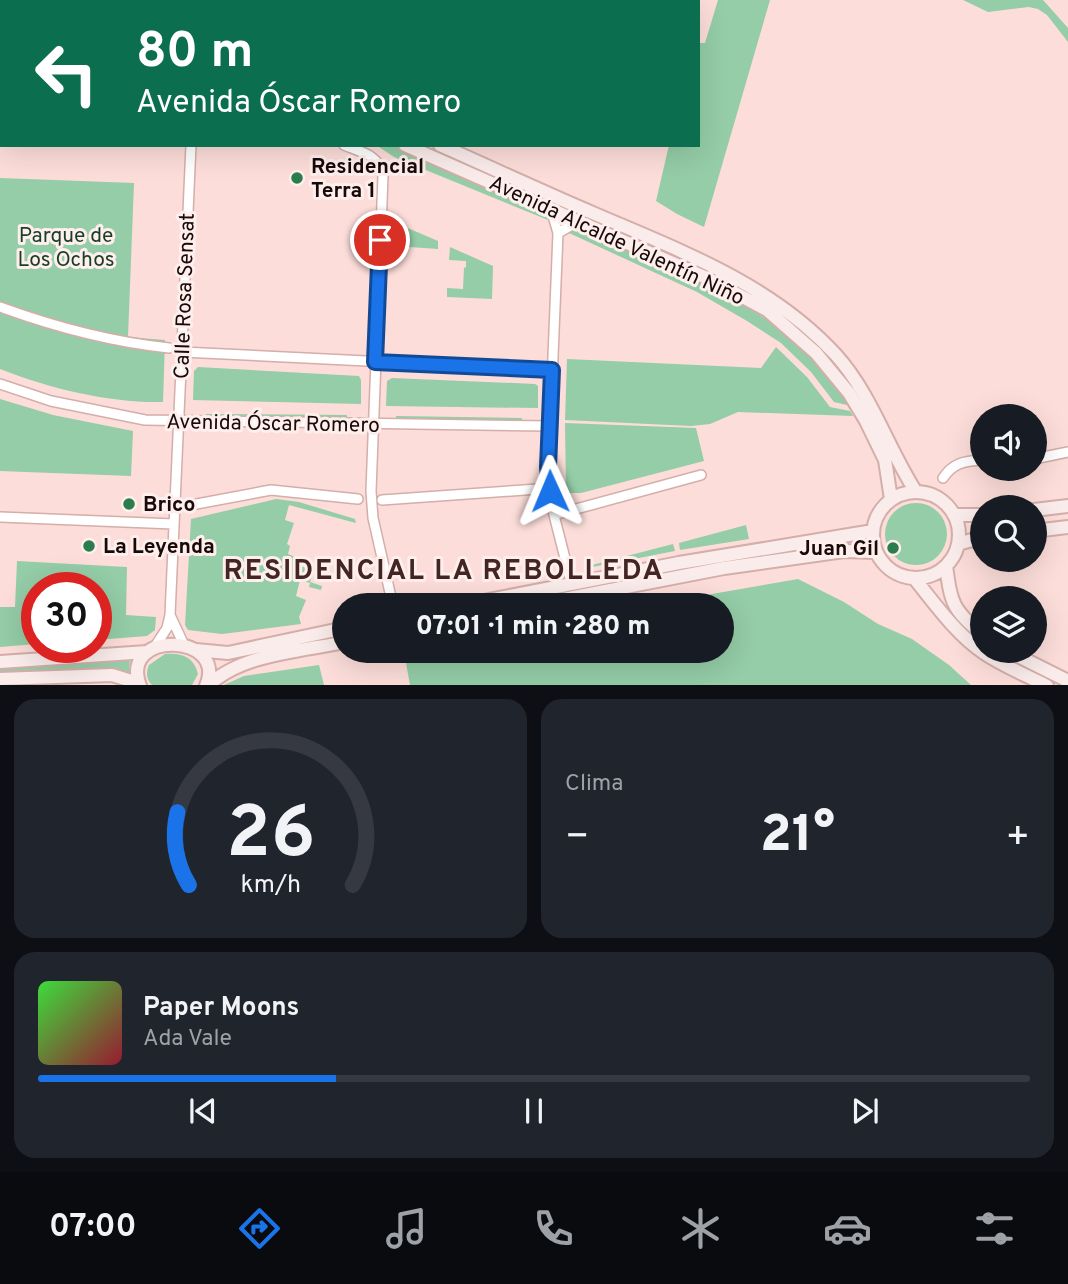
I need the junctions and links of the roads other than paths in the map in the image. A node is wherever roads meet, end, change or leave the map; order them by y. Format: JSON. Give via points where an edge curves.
{"nodes":[{"id":1,"x":191,"y":147,"type":"edge"},
{"id":2,"x":349,"y":147,"type":"edge"},
{"id":3,"x":410,"y":147,"type":"edge"},
{"id":4,"x":445,"y":147,"type":"edge"},
{"id":5,"x":551,"y":209,"type":"junction"},
{"id":6,"x":579,"y":221,"type":"junction"},
{"id":7,"x":558,"y":233,"type":"junction"},
{"id":8,"x":0,"y":307,"type":"edge"},
{"id":9,"x":169,"y":348,"type":"dead end"},
{"id":10,"x":182,"y":352,"type":"junction"},
{"id":11,"x":375,"y":362,"type":"junction"},
{"id":12,"x":552,"y":370,"type":"junction"},
{"id":13,"x":0,"y":384,"type":"edge"},
{"id":14,"x":179,"y":422,"type":"junction"},
{"id":15,"x":373,"y":424,"type":"junction"},
{"id":16,"x":550,"y":426,"type":"junction"},
{"id":17,"x":1068,"y":452,"type":"edge"},
{"id":18,"x":1047,"y":456,"type":"edge"},
{"id":19,"x":970,"y":461,"type":"edge"},
{"id":20,"x":701,"y":475,"type":"dead end"},
{"id":21,"x":943,"y":478,"type":"dead end"},
{"id":22,"x":538,"y":489,"type":"dead end"},
{"id":23,"x":916,"y":492,"type":"junction"},
{"id":24,"x":358,"y":499,"type":"dead end"},
{"id":25,"x":891,"y":499,"type":"junction"},
{"id":26,"x":382,"y":500,"type":"dead end"},
{"id":27,"x":186,"y":506,"type":"dead end"},
{"id":28,"x":1068,"y":506,"type":"edge"},
{"id":29,"x":1047,"y":508,"type":"edge"},
{"id":30,"x":954,"y":514,"type":"junction"},
{"id":31,"x":554,"y":515,"type":"junction"},
{"id":32,"x":970,"y":515,"type":"edge"},
{"id":33,"x":0,"y":517,"type":"edge"},
{"id":34,"x":174,"y":524,"type":"junction"},
{"id":35,"x":1068,"y":527,"type":"edge"},
{"id":36,"x":1047,"y":529,"type":"edge"},
{"id":37,"x":873,"y":531,"type":"junction"},
{"id":38,"x":970,"y":540,"type":"edge"},
{"id":39,"x":958,"y":544,"type":"junction"},
{"id":40,"x":876,"y":552,"type":"junction"},
{"id":41,"x":946,"y":566,"type":"junction"},
{"id":42,"x":914,"y":578,"type":"junction"},
{"id":43,"x":571,"y":582,"type":"junction"},
{"id":44,"x":390,"y":593,"type":"edge"},
{"id":45,"x":519,"y":593,"type":"edge"},
{"id":46,"x":595,"y":593,"type":"edge"},
{"id":47,"x":170,"y":615,"type":"junction"},
{"id":48,"x":970,"y":622,"type":"edge"},
{"id":49,"x":332,"y":631,"type":"edge"},
{"id":50,"x":332,"y":645,"type":"edge"},
{"id":51,"x":190,"y":647,"type":"junction"},
{"id":52,"x":151,"y":650,"type":"junction"},
{"id":53,"x":0,"y":662,"type":"edge"},
{"id":54,"x":1032,"y":663,"type":"edge"},
{"id":55,"x":0,"y":679,"type":"edge"},
{"id":56,"x":1068,"y":681,"type":"edge"},
{"id":57,"x":139,"y":684,"type":"edge"},
{"id":58,"x":207,"y":685,"type":"edge"},
{"id":59,"x":1047,"y":685,"type":"edge"}],
"edges":[{"from":1,"to":10,"type":"street","name":"Calle Rosa Sensat"},
{"from":2,"to":11,"type":"street","via":[[372,156],[383,176]]},
{"from":3,"to":5,"type":"main road","name":"Avenida Alcalde Valentín Niño"},
{"from":4,"to":23,"type":"main road","name":"Avenida Alcalde Valentín Niño","via":[[675,249],[750,285],[787,309],[849,370]]},
{"from":5,"to":6,"type":"main road","name":"Avenida Alcalde Valentín Niño"},
{"from":5,"to":7,"type":"street"},
{"from":6,"to":7,"type":"street"},
{"from":6,"to":25,"type":"main road","name":"Avenida Alcalde Valentín Niño","via":[[738,293],[801,338],[831,369],[866,421],[887,466]]},
{"from":7,"to":12,"type":"street"},
{"from":8,"to":9,"type":"street","via":[[70,330]]},
{"from":10,"to":11,"type":"street"},
{"from":10,"to":14,"type":"street","name":"Calle Rosa Sensat"},
{"from":11,"to":12,"type":"street"},
{"from":11,"to":15,"type":"street"},
{"from":12,"to":16,"type":"street"},
{"from":13,"to":14,"type":"street","name":"Avenida Óscar Romero","via":[[101,412]]},
{"from":14,"to":15,"type":"street","name":"Avenida Óscar Romero"},
{"from":14,"to":34,"type":"street","name":"Calle Rosa Sensat"},
{"from":15,"to":16,"type":"street","name":"Avenida Óscar Romero"},
{"from":15,"to":44,"type":"street","via":[[373,519]]},
{"from":16,"to":31,"type":"street","via":[[548,480]]},
{"from":17,"to":18,"type":"street"},
{"from":19,"to":21,"type":"street","via":[[949,469]]},
{"from":20,"to":31,"type":"street"},
{"from":22,"to":26,"type":"street"},
{"from":23,"to":25,"type":"main road"},
{"from":23,"to":30,"type":"main road","via":[[938,498]]},
{"from":24,"to":27,"type":"street","via":[[271,490]]},
{"from":25,"to":37,"type":"main road","via":[[879,513]]},
{"from":28,"to":29,"type":"main road"},
{"from":30,"to":32,"type":"main road"},
{"from":30,"to":39,"type":"main road"},
{"from":31,"to":43,"type":"street"},
{"from":33,"to":34,"type":"street"},
{"from":34,"to":47,"type":"street","name":"Calle Rosa Sensat"},
{"from":35,"to":36,"type":"main road"},
{"from":37,"to":40,"type":"main road"},
{"from":37,"to":43,"type":"main road"},
{"from":38,"to":39,"type":"main road"},
{"from":39,"to":41,"type":"main road"},
{"from":40,"to":42,"type":"main road","via":[[895,573]]},
{"from":40,"to":46,"type":"main road","via":[[845,551],[724,568]]},
{"from":41,"to":42,"type":"main road"},
{"from":41,"to":48,"type":"main road","via":[[954,606]]},
{"from":42,"to":59,"type":"main road","via":[[972,645]]},
{"from":43,"to":45,"type":"main road"},
{"from":47,"to":51,"type":"street","name":"Calle Rosa Sensat"},
{"from":47,"to":52,"type":"street","name":"Calle Rosa Sensat","via":[[167,628]]},
{"from":49,"to":51,"type":"main road","via":[[228,653]]},
{"from":50,"to":58,"type":"main road","via":[[244,664]]},
{"from":51,"to":52,"type":"main road","via":[[172,644]]},
{"from":51,"to":58,"type":"main road","via":[[208,668]]},
{"from":52,"to":53,"type":"main road"},
{"from":52,"to":57,"type":"main road","via":[[138,665]]},
{"from":54,"to":56,"type":"main road"},
{"from":55,"to":57,"type":"main road","via":[[112,675]]}]}
